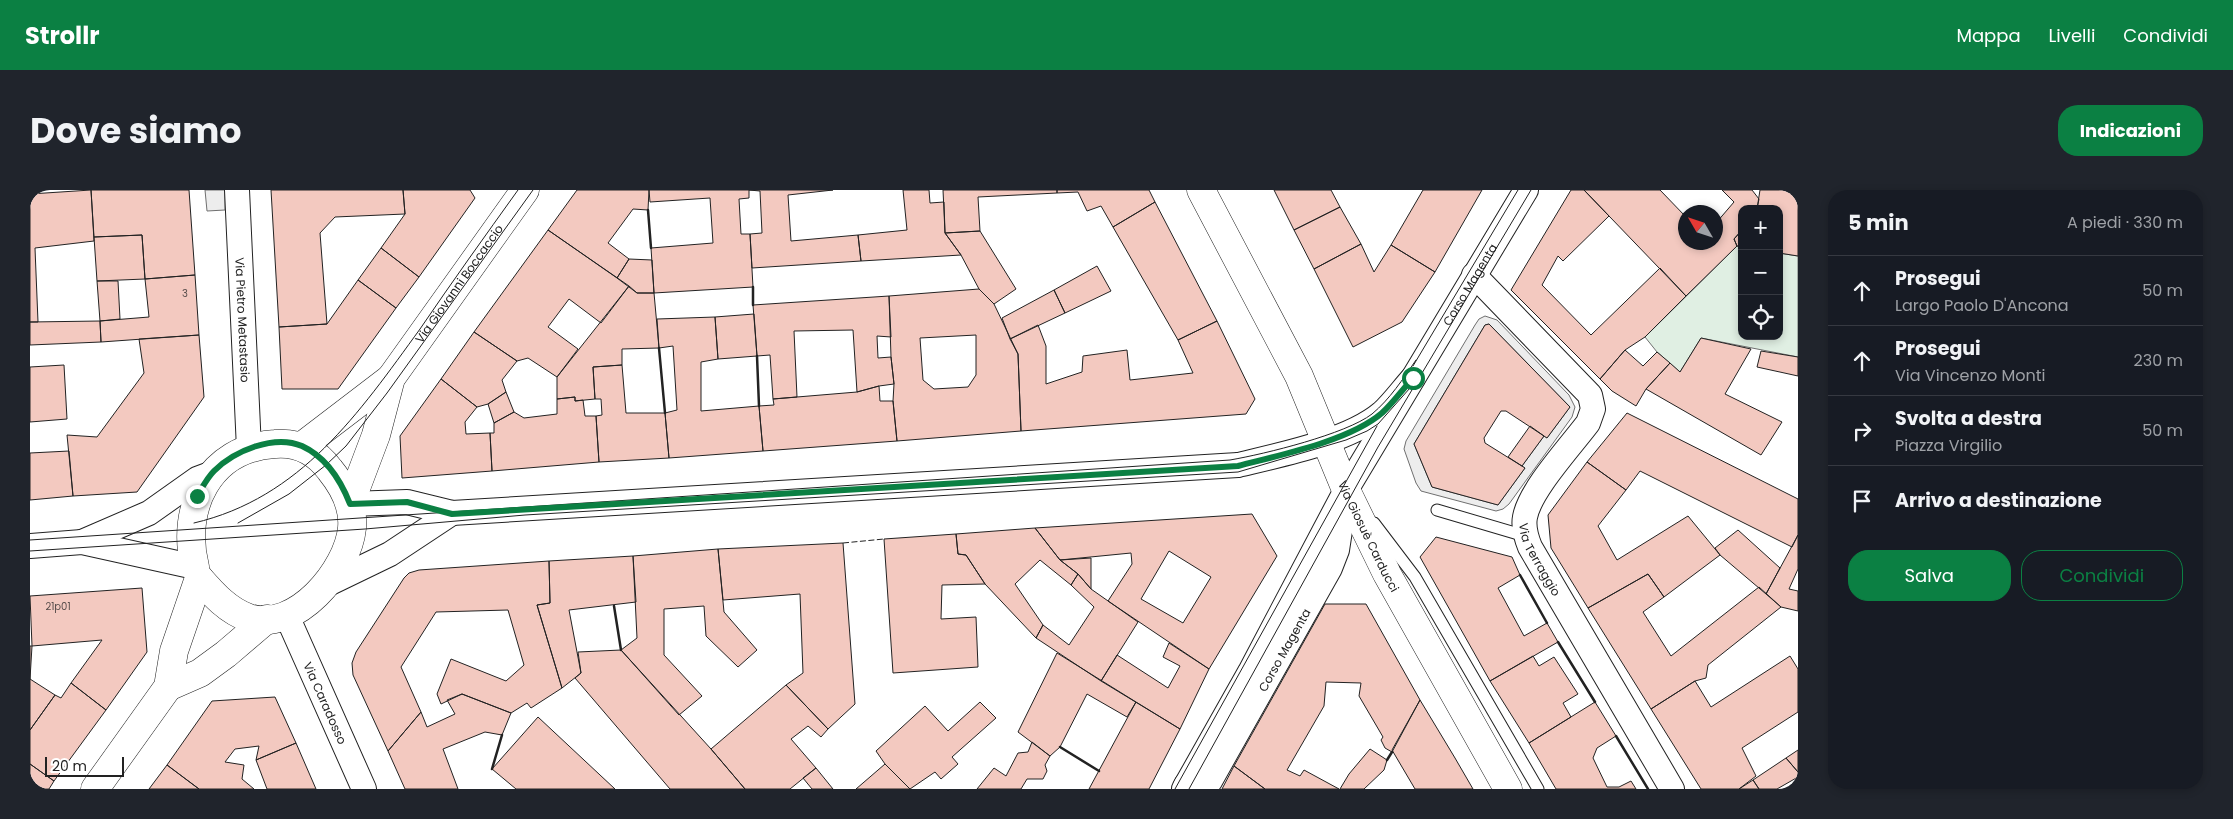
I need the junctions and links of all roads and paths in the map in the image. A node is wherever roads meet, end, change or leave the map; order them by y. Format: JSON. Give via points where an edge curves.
{"nodes":[{"id":1,"x":237,"y":190,"type":"edge"},
{"id":2,"x":525,"y":190,"type":"edge"},
{"id":3,"x":1201,"y":190,"type":"edge"},
{"id":4,"x":1526,"y":190,"type":"edge"},
{"id":5,"x":1474,"y":275,"type":"junction"},
{"id":6,"x":391,"y":378,"type":"junction"},
{"id":7,"x":1413,"y":378,"type":"junction"},
{"id":8,"x":1326,"y":440,"type":"junction"},
{"id":9,"x":302,"y":446,"type":"junction"},
{"id":10,"x":250,"y":449,"type":"junction"},
{"id":11,"x":213,"y":472,"type":"junction"},
{"id":12,"x":1346,"y":490,"type":"junction"},
{"id":13,"x":350,"y":504,"type":"junction"},
{"id":14,"x":1437,"y":510,"type":"dead end"},
{"id":15,"x":452,"y":514,"type":"junction"},
{"id":16,"x":1526,"y":536,"type":"junction"},
{"id":17,"x":82,"y":542,"type":"junction"},
{"id":18,"x":30,"y":546,"type":"edge"},
{"id":19,"x":197,"y":573,"type":"junction"},
{"id":20,"x":328,"y":584,"type":"junction"},
{"id":21,"x":277,"y":618,"type":"junction"},
{"id":22,"x":168,"y":687,"type":"junction"},
{"id":23,"x":1185,"y":787,"type":"edge"},
{"id":24,"x":95,"y":789,"type":"edge"},
{"id":25,"x":364,"y":789,"type":"edge"},
{"id":26,"x":1508,"y":789,"type":"edge"},
{"id":27,"x":1538,"y":789,"type":"edge"},
{"id":28,"x":1672,"y":789,"type":"edge"}],
"edges":[{"from":1,"to":10,"type":"street","name":"Via Pietro Metastasio"},
{"from":2,"to":6,"type":"street","name":"Via Giovanni Boccaccio"},
{"from":3,"to":8,"type":"street","via":[[1299,376]]},
{"from":4,"to":5,"type":"street","name":"Corso Magenta"},
{"from":5,"to":7,"type":"street","name":"Corso Magenta"},
{"from":5,"to":16,"type":"street","name":"Via Terraggio","via":[[1590,395],[1593,409],[1588,423],[1531,499],[1525,518]]},
{"from":6,"to":9,"type":"street","name":"Via Giovanni Boccaccio"},
{"from":6,"to":13,"type":"street","name":"Via Giovanni Boccaccio","via":[[376,434]]},
{"from":7,"to":8,"type":"street","via":[[1382,412],[1362,426]]},
{"from":7,"to":12,"type":"street","name":"Corso Magenta"},
{"from":8,"to":12,"type":"street"},
{"from":8,"to":15,"type":"street","via":[[1238,466]]},
{"from":9,"to":10,"type":"street","via":[[267,444]]},
{"from":9,"to":13,"type":"street","via":[[326,465],[342,485]]},
{"from":10,"to":11,"type":"street"},
{"from":11,"to":17,"type":"street","via":[[196,479],[149,513]]},
{"from":11,"to":19,"type":"street","via":[[197,496],[193,510],[190,537]]},
{"from":12,"to":23,"type":"street","name":"Corso Magenta","via":[[1316,551]]},
{"from":12,"to":23,"type":"street","name":"Corso Magenta","via":[[1337,550],[1330,568],[1210,781]]},
{"from":12,"to":26,"type":"street","name":"Via Giosuè Carducci","via":[[1390,580]]},
{"from":12,"to":27,"type":"lane","name":"Via Giosuè Carducci","via":[[1410,569]]},
{"from":13,"to":15,"type":"street","via":[[407,502]]},
{"from":13,"to":20,"type":"street","via":[[352,529]]},
{"from":14,"to":16,"type":"lane"},
{"from":15,"to":20,"type":"street","via":[[390,554]]},
{"from":16,"to":28,"type":"street","name":"Via Terraggio"},
{"from":17,"to":18,"type":"street"},
{"from":17,"to":19,"type":"street"},
{"from":19,"to":21,"type":"street","via":[[214,595],[231,609],[250,618]]},
{"from":19,"to":22,"type":"street","via":[[174,651]]},
{"from":20,"to":21,"type":"street","via":[[307,603]]},
{"from":21,"to":22,"type":"street","via":[[200,673]]},
{"from":21,"to":25,"type":"street","name":"Via Caradosso"},
{"from":22,"to":24,"type":"street"}]}
